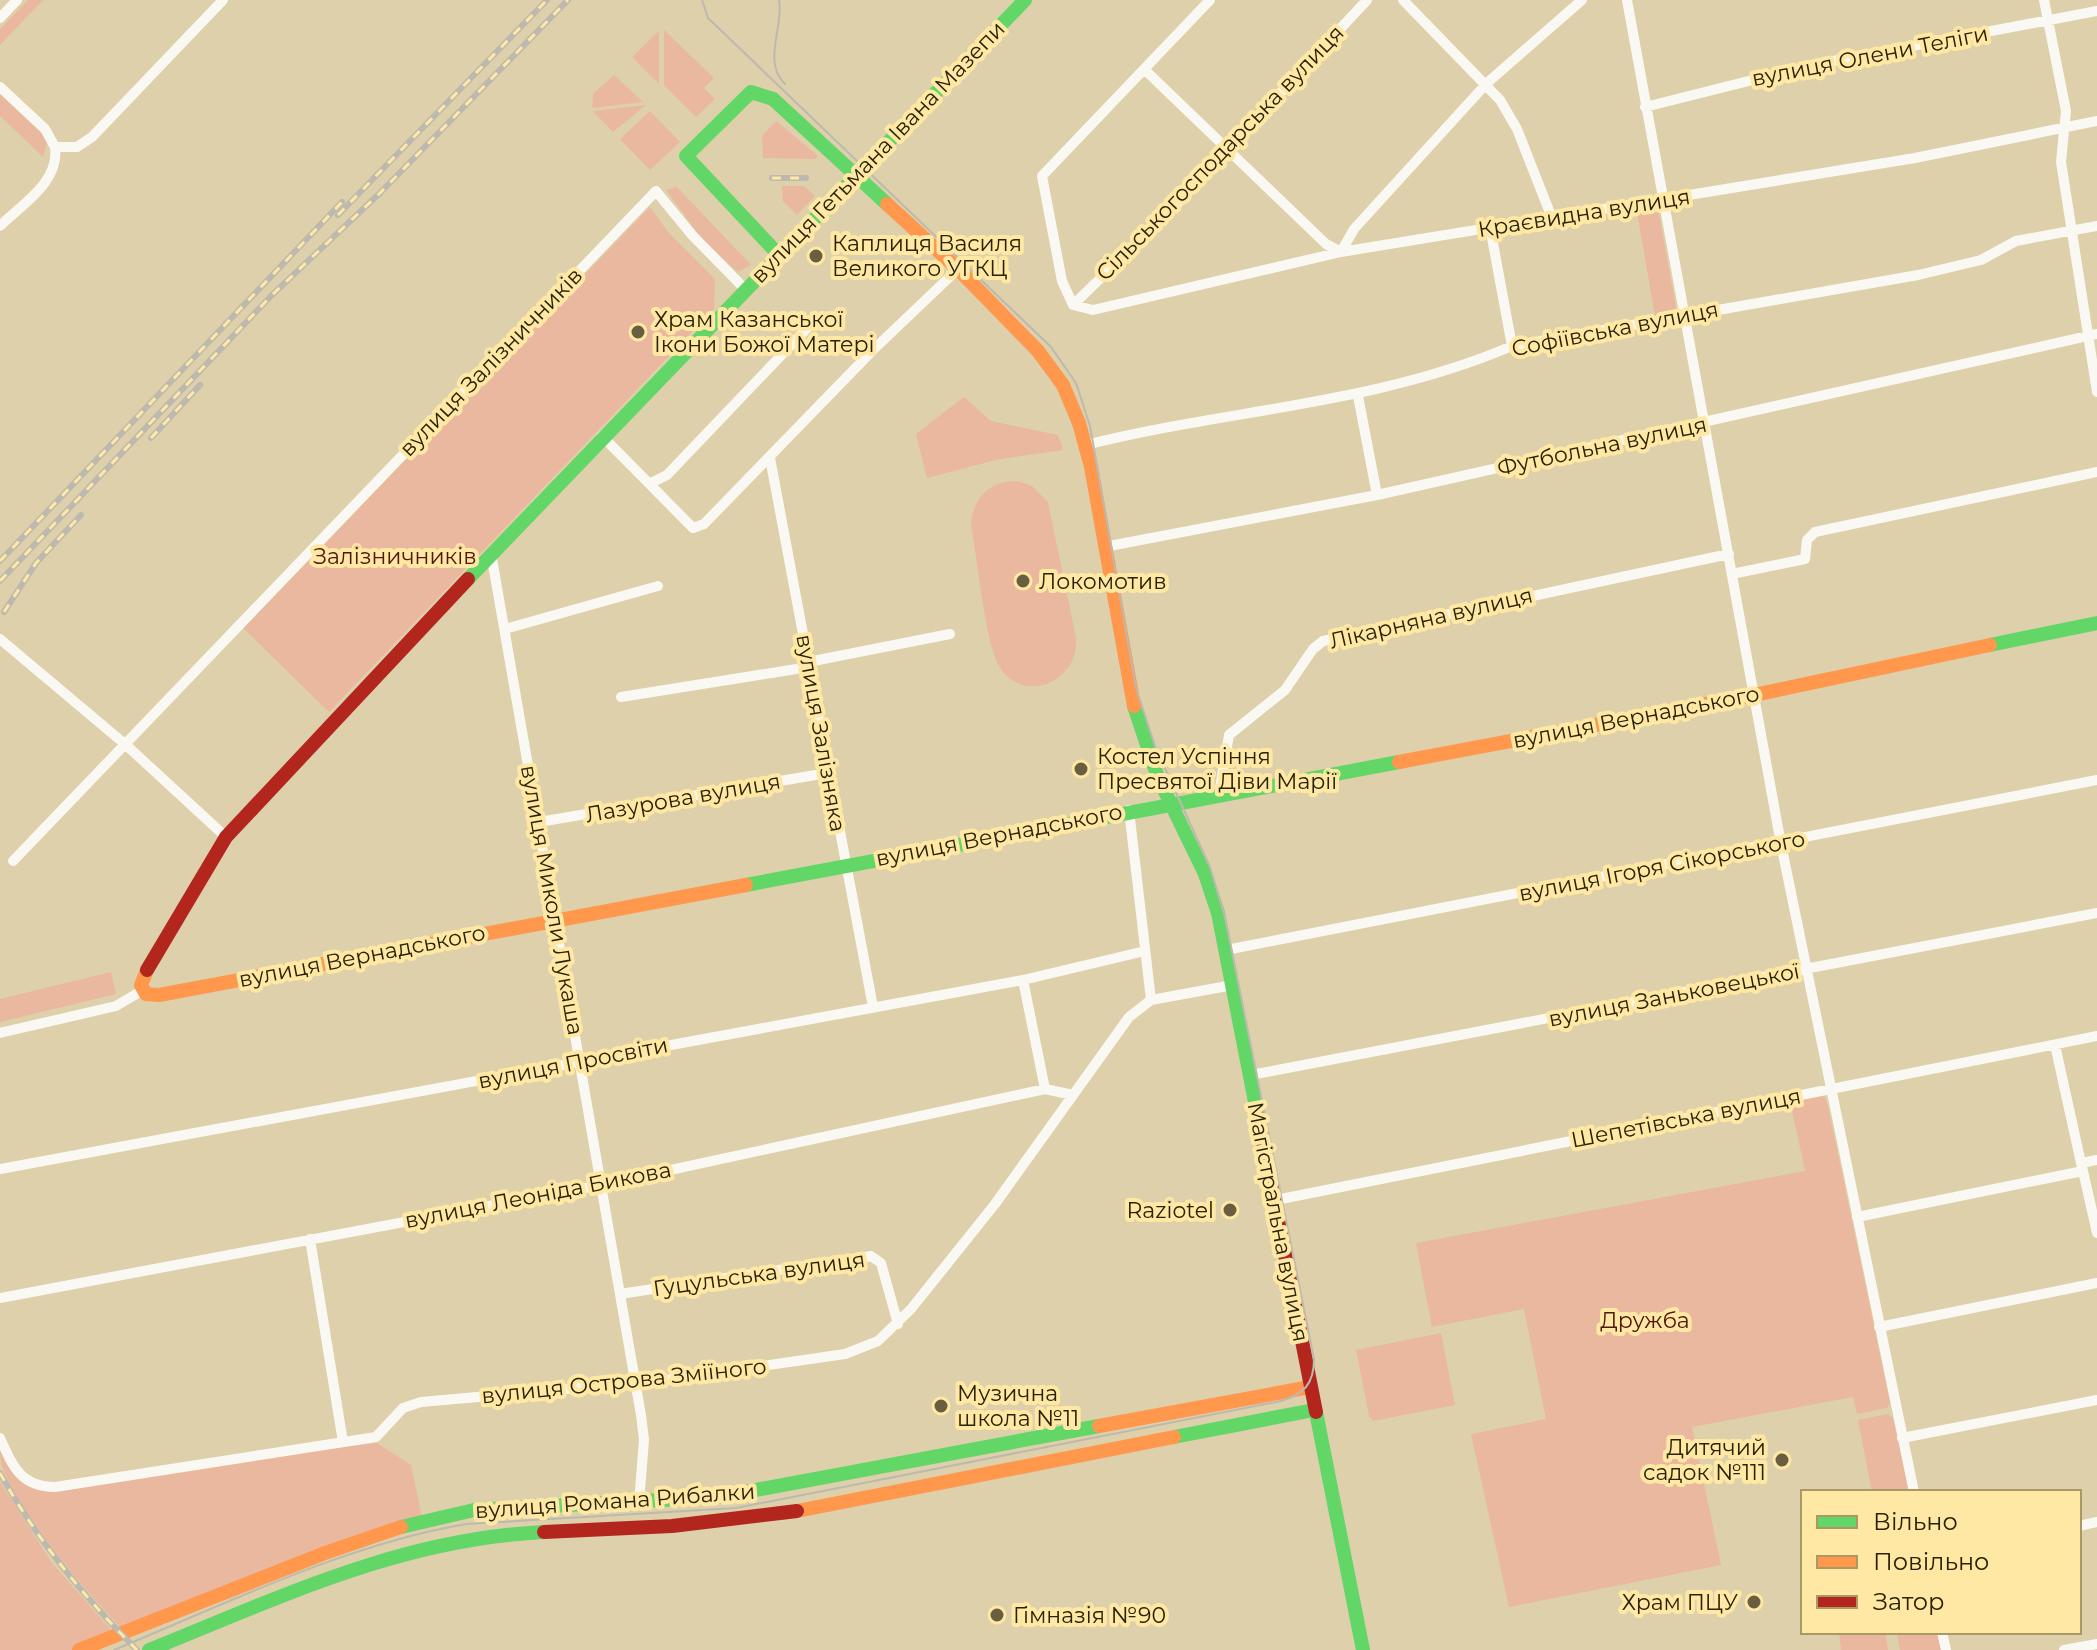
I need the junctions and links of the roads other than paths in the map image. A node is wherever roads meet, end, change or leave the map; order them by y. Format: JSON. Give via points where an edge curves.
{"nodes":[{"id":1,"x":17,"y":0,"type":"edge"},
{"id":2,"x":223,"y":0,"type":"edge"},
{"id":3,"x":1025,"y":0,"type":"edge"},
{"id":4,"x":1210,"y":0,"type":"edge"},
{"id":5,"x":1367,"y":0,"type":"edge"},
{"id":6,"x":1403,"y":0,"type":"edge"},
{"id":7,"x":1582,"y":0,"type":"edge"},
{"id":8,"x":1627,"y":0,"type":"edge"},
{"id":9,"x":2044,"y":0,"type":"edge"},
{"id":10,"x":2097,"y":11,"type":"edge"},
{"id":11,"x":0,"y":18,"type":"edge"},
{"id":12,"x":2048,"y":21,"type":"junction"},
{"id":13,"x":1144,"y":69,"type":"junction"},
{"id":14,"x":1487,"y":83,"type":"junction"},
{"id":15,"x":0,"y":87,"type":"edge"},
{"id":16,"x":1645,"y":107,"type":"junction"},
{"id":17,"x":2097,"y":121,"type":"edge"},
{"id":18,"x":2065,"y":127,"type":"junction"},
{"id":19,"x":55,"y":147,"type":"junction"},
{"id":20,"x":1227,"y":148,"type":"junction"},
{"id":21,"x":857,"y":178,"type":"junction"},
{"id":22,"x":1663,"y":200,"type":"junction"},
{"id":23,"x":1552,"y":218,"type":"junction"},
{"id":24,"x":0,"y":226,"type":"edge"},
{"id":25,"x":2097,"y":226,"type":"edge"},
{"id":26,"x":1490,"y":227,"type":"junction"},
{"id":27,"x":2073,"y":231,"type":"junction"},
{"id":28,"x":1341,"y":252,"type":"junction"},
{"id":29,"x":779,"y":255,"type":"junction"},
{"id":30,"x":958,"y":269,"type":"junction"},
{"id":31,"x":745,"y":289,"type":"junction"},
{"id":32,"x":1073,"y":305,"type":"junction"},
{"id":33,"x":1684,"y":315,"type":"junction"},
{"id":34,"x":814,"y":321,"type":"dead end"},
{"id":35,"x":2092,"y":335,"type":"edge"},
{"id":36,"x":1512,"y":346,"type":"junction"},
{"id":37,"x":2097,"y":392,"type":"edge"},
{"id":38,"x":1358,"y":396,"type":"junction"},
{"id":39,"x":1705,"y":424,"type":"junction"},
{"id":40,"x":602,"y":436,"type":"junction"},
{"id":41,"x":1086,"y":445,"type":"junction"},
{"id":42,"x":770,"y":458,"type":"junction"},
{"id":43,"x":2097,"y":472,"type":"edge"},
{"id":44,"x":651,"y":483,"type":"junction"},
{"id":45,"x":1377,"y":495,"type":"junction"},
{"id":46,"x":1104,"y":547,"type":"junction"},
{"id":47,"x":491,"y":553,"type":"junction"},
{"id":48,"x":1729,"y":554,"type":"junction"},
{"id":49,"x":1732,"y":574,"type":"junction"},
{"id":50,"x":658,"y":586,"type":"dead end"},
{"id":51,"x":2097,"y":623,"type":"edge"},
{"id":52,"x":505,"y":629,"type":"junction"},
{"id":53,"x":950,"y":634,"type":"dead end"},
{"id":54,"x":0,"y":639,"type":"edge"},
{"id":55,"x":809,"y":664,"type":"junction"},
{"id":56,"x":1754,"y":695,"type":"junction"},
{"id":57,"x":621,"y":697,"type":"dead end"},
{"id":58,"x":126,"y":745,"type":"junction"},
{"id":59,"x":827,"y":773,"type":"junction"},
{"id":60,"x":2097,"y":780,"type":"edge"},
{"id":61,"x":1219,"y":794,"type":"junction"},
{"id":62,"x":1170,"y":802,"type":"junction"},
{"id":63,"x":1129,"y":810,"type":"junction"},
{"id":64,"x":539,"y":822,"type":"junction"},
{"id":65,"x":226,"y":837,"type":"junction"},
{"id":66,"x":1781,"y":844,"type":"junction"},
{"id":67,"x":13,"y":861,"type":"dead end"},
{"id":68,"x":845,"y":864,"type":"junction"},
{"id":69,"x":2097,"y":913,"type":"edge"},
{"id":70,"x":554,"y":919,"type":"junction"},
{"id":71,"x":1226,"y":950,"type":"junction"},
{"id":72,"x":1145,"y":951,"type":"junction"},
{"id":73,"x":1807,"y":970,"type":"junction"},
{"id":74,"x":1023,"y":980,"type":"junction"},
{"id":75,"x":1233,"y":985,"type":"junction"},
{"id":76,"x":143,"y":990,"type":"junction"},
{"id":77,"x":1151,"y":1000,"type":"junction"},
{"id":78,"x":873,"y":1007,"type":"junction"},
{"id":79,"x":0,"y":1033,"type":"edge"},
{"id":80,"x":2097,"y":1036,"type":"edge"},
{"id":81,"x":2055,"y":1045,"type":"junction"},
{"id":82,"x":580,"y":1062,"type":"junction"},
{"id":83,"x":1251,"y":1075,"type":"junction"},
{"id":84,"x":1045,"y":1089,"type":"junction"},
{"id":85,"x":1830,"y":1089,"type":"junction"},
{"id":86,"x":1073,"y":1095,"type":"junction"},
{"id":87,"x":2097,"y":1160,"type":"edge"},
{"id":88,"x":2082,"y":1167,"type":"junction"},
{"id":89,"x":0,"y":1169,"type":"edge"},
{"id":90,"x":601,"y":1185,"type":"junction"},
{"id":91,"x":1276,"y":1200,"type":"junction"},
{"id":92,"x":1857,"y":1217,"type":"junction"},
{"id":93,"x":2097,"y":1233,"type":"edge"},
{"id":94,"x":310,"y":1239,"type":"junction"},
{"id":95,"x":2097,"y":1283,"type":"edge"},
{"id":96,"x":620,"y":1294,"type":"junction"},
{"id":97,"x":0,"y":1298,"type":"edge"},
{"id":98,"x":898,"y":1324,"type":"junction"},
{"id":99,"x":1879,"y":1327,"type":"junction"},
{"id":100,"x":635,"y":1383,"type":"junction"},
{"id":101,"x":1310,"y":1387,"type":"junction"},
{"id":102,"x":2097,"y":1400,"type":"edge"},
{"id":103,"x":1314,"y":1410,"type":"junction"},
{"id":104,"x":0,"y":1438,"type":"edge"},
{"id":105,"x":1902,"y":1438,"type":"junction"},
{"id":106,"x":343,"y":1442,"type":"junction"},
{"id":107,"x":1914,"y":1490,"type":"edge"},
{"id":108,"x":639,"y":1503,"type":"junction"},
{"id":109,"x":2097,"y":1644,"type":"edge"},
{"id":110,"x":79,"y":1650,"type":"edge"},
{"id":111,"x":149,"y":1650,"type":"edge"},
{"id":112,"x":1363,"y":1650,"type":"edge"},
{"id":113,"x":2064,"y":1650,"type":"edge"}],
"edges":[{"from":1,"to":11,"type":"street"},
{"from":2,"to":19,"type":"street","via":[[92,137],[77,147]]},
{"from":3,"to":21,"type":"main road","name":"вулиця Гетьмана Івана Мазепи"},
{"from":4,"to":13,"type":"street"},
{"from":5,"to":20,"type":"street","name":"Сільськогосподарська вулиця"},
{"from":6,"to":14,"type":"street"},
{"from":7,"to":14,"type":"street"},
{"from":8,"to":16,"type":"street"},
{"from":9,"to":12,"type":"street"},
{"from":10,"to":12,"type":"street","name":"вулиця Олени Теліги"},
{"from":12,"to":16,"type":"street","name":"вулиця Олени Теліги","via":[[1812,65]]},
{"from":12,"to":18,"type":"street","via":[[2063,87]]},
{"from":13,"to":20,"type":"street"},
{"from":13,"to":32,"type":"street","via":[[1042,176],[1062,281]]},
{"from":14,"to":23,"type":"street","via":[[1517,129]]},
{"from":14,"to":28,"type":"street","via":[[1354,229]]},
{"from":15,"to":19,"type":"street","via":[[45,129]]},
{"from":16,"to":22,"type":"street"},
{"from":17,"to":18,"type":"street","name":"Краєвидна вулиця"},
{"from":18,"to":22,"type":"street","name":"Краєвидна вулиця"},
{"from":18,"to":27,"type":"street","via":[[2061,162]]},
{"from":19,"to":24,"type":"street","via":[[52,173]]},
{"from":20,"to":28,"type":"street","via":[[1326,244]]},
{"from":20,"to":32,"type":"street","name":"Сільськогосподарська вулиця"},
{"from":21,"to":29,"type":"main road","name":"вулиця Гетьмана Івана Мазепи"},
{"from":21,"to":29,"type":"main road","via":[[773,99],[751,92],[686,156]]},
{"from":21,"to":30,"type":"main road","name":"Магістральна вулиця"},
{"from":22,"to":23,"type":"street","name":"Краєвидна вулиця"},
{"from":22,"to":33,"type":"street"},
{"from":23,"to":26,"type":"street","name":"Краєвидна вулиця"},
{"from":25,"to":27,"type":"street","name":"Софіївська вулиця"},
{"from":26,"to":28,"type":"street","name":"Краєвидна вулиця"},
{"from":26,"to":36,"type":"street"},
{"from":27,"to":33,"type":"street","name":"Софіївська вулиця","via":[[2016,241],[1981,260],[1918,275]]},
{"from":27,"to":35,"type":"street"},
{"from":28,"to":32,"type":"street","name":"Краєвидна вулиця","via":[[1093,310]]},
{"from":29,"to":31,"type":"main road","name":"вулиця Гетьмана Івана Мазепи"},
{"from":30,"to":41,"type":"main road","name":"Магістральна вулиця","via":[[1051,366]]},
{"from":30,"to":42,"type":"street"},
{"from":31,"to":40,"type":"main road","name":"вулиця Гетьмана Івана Мазепи"},
{"from":31,"to":58,"type":"street","name":"вулиця Залізничників","via":[[656,191]]},
{"from":33,"to":36,"type":"street","name":"Софіївська вулиця"},
{"from":33,"to":39,"type":"street"},
{"from":34,"to":44,"type":"street","via":[[667,475]]},
{"from":35,"to":37,"type":"street"},
{"from":35,"to":39,"type":"street","name":"Футбольна вулиця"},
{"from":36,"to":38,"type":"street","name":"Софіївська вулиця","via":[[1468,365]]},
{"from":38,"to":41,"type":"street","name":"Софіївська вулиця"},
{"from":38,"to":45,"type":"street"},
{"from":39,"to":45,"type":"street","name":"Футбольна вулиця"},
{"from":39,"to":48,"type":"street"},
{"from":40,"to":44,"type":"street"},
{"from":40,"to":47,"type":"main road","name":"вулиця Гетьмана Івана Мазепи"},
{"from":41,"to":46,"type":"main road","name":"Магістральна вулиця"},
{"from":42,"to":44,"type":"street","via":[[698,527],[693,528]]},
{"from":42,"to":55,"type":"street","name":"вулиця Залізняка"},
{"from":43,"to":49,"type":"street","via":[[1815,532],[1807,540],[1805,559]]},
{"from":45,"to":46,"type":"street","name":"Футбольна вулиця"},
{"from":46,"to":62,"type":"main road","name":"Магістральна вулиця","via":[[1135,713]]},
{"from":47,"to":52,"type":"street","name":"вулиця Миколи Лукаша"},
{"from":47,"to":65,"type":"main road","name":"вулиця Гетьмана Івана Мазепи"},
{"from":48,"to":49,"type":"street"},
{"from":48,"to":61,"type":"street","name":"Лікарняна вулиця","via":[[1323,641],[1285,690],[1229,735]]},
{"from":49,"to":56,"type":"street"},
{"from":50,"to":52,"type":"street"},
{"from":51,"to":56,"type":"main road","name":"вулиця Вернадського"},
{"from":52,"to":64,"type":"street","name":"вулиця Миколи Лукаша"},
{"from":53,"to":55,"type":"street"},
{"from":54,"to":58,"type":"street"},
{"from":55,"to":57,"type":"street"},
{"from":55,"to":59,"type":"street","name":"вулиця Залізняка"},
{"from":56,"to":61,"type":"main road","name":"вулиця Вернадського"},
{"from":56,"to":66,"type":"street"},
{"from":58,"to":65,"type":"street"},
{"from":58,"to":67,"type":"street"},
{"from":59,"to":64,"type":"street","name":"Лазурова вулиця"},
{"from":59,"to":68,"type":"street","name":"вулиця Залізняка"},
{"from":60,"to":66,"type":"street","name":"вулиця Ігоря Сікорського"},
{"from":61,"to":62,"type":"main road","name":"вулиця Вернадського"},
{"from":62,"to":63,"type":"main road","name":"вулиця Вернадського"},
{"from":62,"to":71,"type":"main road","name":"Магістральна вулиця","via":[[1212,893]]},
{"from":63,"to":68,"type":"main road","name":"вулиця Вернадського"},
{"from":63,"to":72,"type":"street"},
{"from":64,"to":70,"type":"street","name":"вулиця Миколи Лукаша"},
{"from":65,"to":76,"type":"main road","name":"вулиця Гетьмана Івана Мазепи","via":[[145,973]]},
{"from":66,"to":71,"type":"street","name":"вулиця Ігоря Сікорського"},
{"from":66,"to":73,"type":"street"},
{"from":68,"to":70,"type":"main road","name":"вулиця Вернадського"},
{"from":68,"to":78,"type":"street","name":"вулиця Залізняка"},
{"from":69,"to":73,"type":"street","name":"вулиця Заньковецької"},
{"from":70,"to":76,"type":"main road","name":"вулиця Вернадського","via":[[159,995]]},
{"from":70,"to":82,"type":"street","name":"вулиця Миколи Лукаша"},
{"from":71,"to":75,"type":"main road","name":"Магістральна вулиця"},
{"from":72,"to":74,"type":"street","name":"вулиця Просвіти"},
{"from":72,"to":77,"type":"street"},
{"from":73,"to":83,"type":"street","name":"вулиця Заньковецької"},
{"from":73,"to":85,"type":"street"},
{"from":74,"to":78,"type":"street","name":"вулиця Просвіти"},
{"from":74,"to":84,"type":"street"},
{"from":75,"to":77,"type":"street"},
{"from":75,"to":83,"type":"main road","name":"Магістральна вулиця"},
{"from":76,"to":79,"type":"street","name":"вулиця Вернадського","via":[[116,1006]]},
{"from":77,"to":86,"type":"street","name":"вулиця Острова Зміїного","via":[[1129,1017]]},
{"from":78,"to":82,"type":"street","name":"вулиця Просвіти"},
{"from":80,"to":81,"type":"street","name":"Шепетівська вулиця"},
{"from":81,"to":85,"type":"street","name":"Шепетівська вулиця"},
{"from":81,"to":88,"type":"street"},
{"from":82,"to":89,"type":"street","name":"вулиця Просвіти"},
{"from":82,"to":90,"type":"street","name":"вулиця Миколи Лукаша"},
{"from":83,"to":91,"type":"main road","name":"Магістральна вулиця"},
{"from":84,"to":86,"type":"street","name":"вулиця Леоніда Бикова"},
{"from":84,"to":90,"type":"street","name":"вулиця Леоніда Бикова"},
{"from":85,"to":91,"type":"street","name":"Шепетівська вулиця"},
{"from":85,"to":92,"type":"street"},
{"from":86,"to":98,"type":"street","name":"вулиця Острова Зміїного","via":[[1002,1195]]},
{"from":87,"to":88,"type":"street"},
{"from":88,"to":92,"type":"street"},
{"from":88,"to":93,"type":"street"},
{"from":90,"to":94,"type":"street","name":"вулиця Леоніда Бикова"},
{"from":90,"to":96,"type":"street","name":"вулиця Миколи Лукаша"},
{"from":91,"to":101,"type":"main road","name":"Магістральна вулиця"},
{"from":92,"to":99,"type":"street"},
{"from":94,"to":97,"type":"street","name":"вулиця Леоніда Бикова"},
{"from":94,"to":106,"type":"street"},
{"from":95,"to":99,"type":"street"},
{"from":96,"to":98,"type":"street","name":"Гуцульська вулиця","via":[[871,1256],[881,1263]]},
{"from":96,"to":100,"type":"street","name":"вулиця Миколи Лукаша"},
{"from":98,"to":100,"type":"street","name":"вулиця Острова Зміїного","via":[[878,1341],[845,1354]]},
{"from":99,"to":105,"type":"street"},
{"from":100,"to":106,"type":"street","name":"вулиця Острова Зміїного","via":[[421,1402],[403,1408],[376,1437]]},
{"from":100,"to":108,"type":"street","name":"вулиця Миколи Лукаша","via":[[644,1440]]},
{"from":101,"to":103,"type":"main road","name":"Магістральна вулиця"},
{"from":101,"to":108,"type":"main road","name":"вулиця Романа Рибалки","via":[[776,1488]]},
{"from":102,"to":105,"type":"street"},
{"from":103,"to":111,"type":"main road","name":"вулиця Романа Рибалки","via":[[765,1517],[456,1540],[383,1557]]},
{"from":103,"to":112,"type":"main road","name":"Магістральна вулиця"},
{"from":104,"to":106,"type":"street","name":"вулиця Острова Зміїного","via":[[22,1478],[42,1487]]},
{"from":105,"to":107,"type":"street"},
{"from":108,"to":110,"type":"main road","name":"вулиця Романа Рибалки","via":[[474,1510],[423,1520]]},
{"from":109,"to":113,"type":"street"}]}
